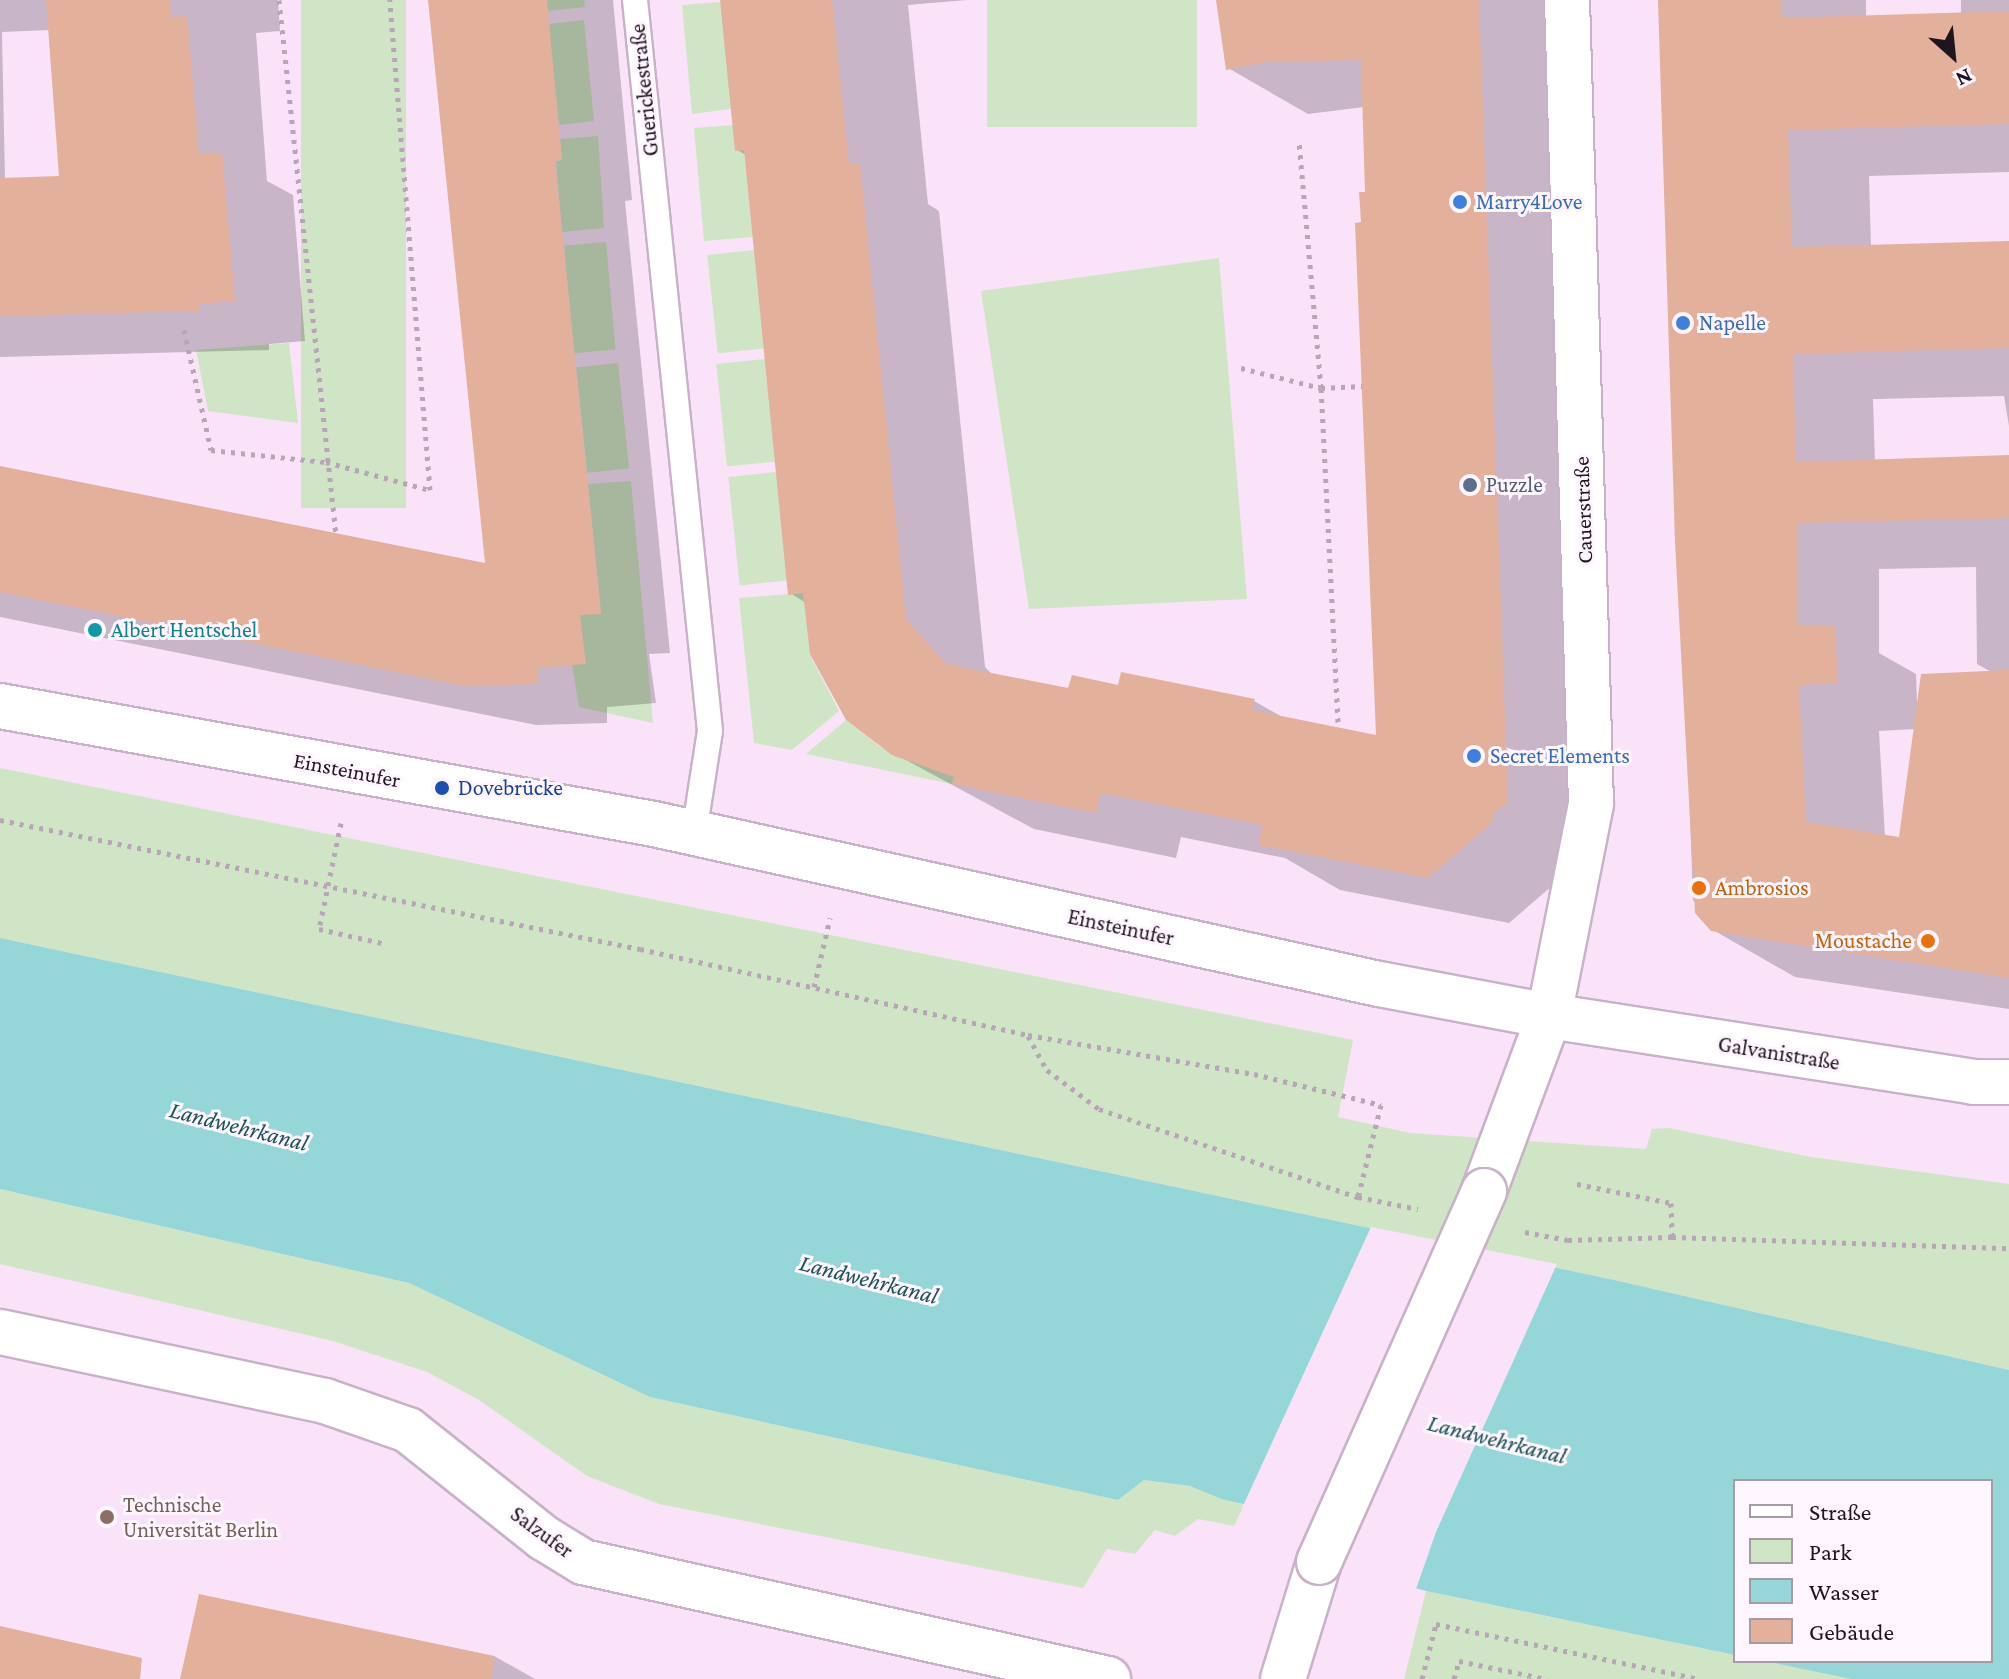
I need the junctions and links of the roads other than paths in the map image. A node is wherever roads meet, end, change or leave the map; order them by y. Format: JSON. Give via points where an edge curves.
{"nodes":[{"id":1,"x":635,"y":0,"type":"edge"},
{"id":2,"x":1567,"y":0,"type":"edge"},
{"id":3,"x":0,"y":706,"type":"edge"},
{"id":4,"x":694,"y":833,"type":"junction"},
{"id":5,"x":1549,"y":1016,"type":"junction"},
{"id":6,"x":2009,"y":1082,"type":"edge"},
{"id":7,"x":0,"y":1332,"type":"edge"},
{"id":8,"x":1108,"y":1679,"type":"edge"},
{"id":9,"x":1283,"y":1679,"type":"edge"}],
"edges":[{"from":1,"to":4,"type":"lane","name":"Guerickestraße","via":[[710,731]]},
{"from":2,"to":5,"type":"street","name":"Cauerstraße","via":[[1591,804]]},
{"from":3,"to":4,"type":"street","name":"Einsteinufer"},
{"from":4,"to":5,"type":"street","name":"Einsteinufer","via":[[1379,984]]},
{"from":5,"to":6,"type":"street","name":"Galvanistraße","via":[[1973,1082]]},
{"from":5,"to":9,"type":"street","name":"Cauerstraße","bridge":true,"via":[[1484,1191],[1319,1562]]},
{"from":7,"to":8,"type":"street","name":"Salzufer","via":[[325,1401],[408,1430],[544,1538],[583,1562]]}]}
